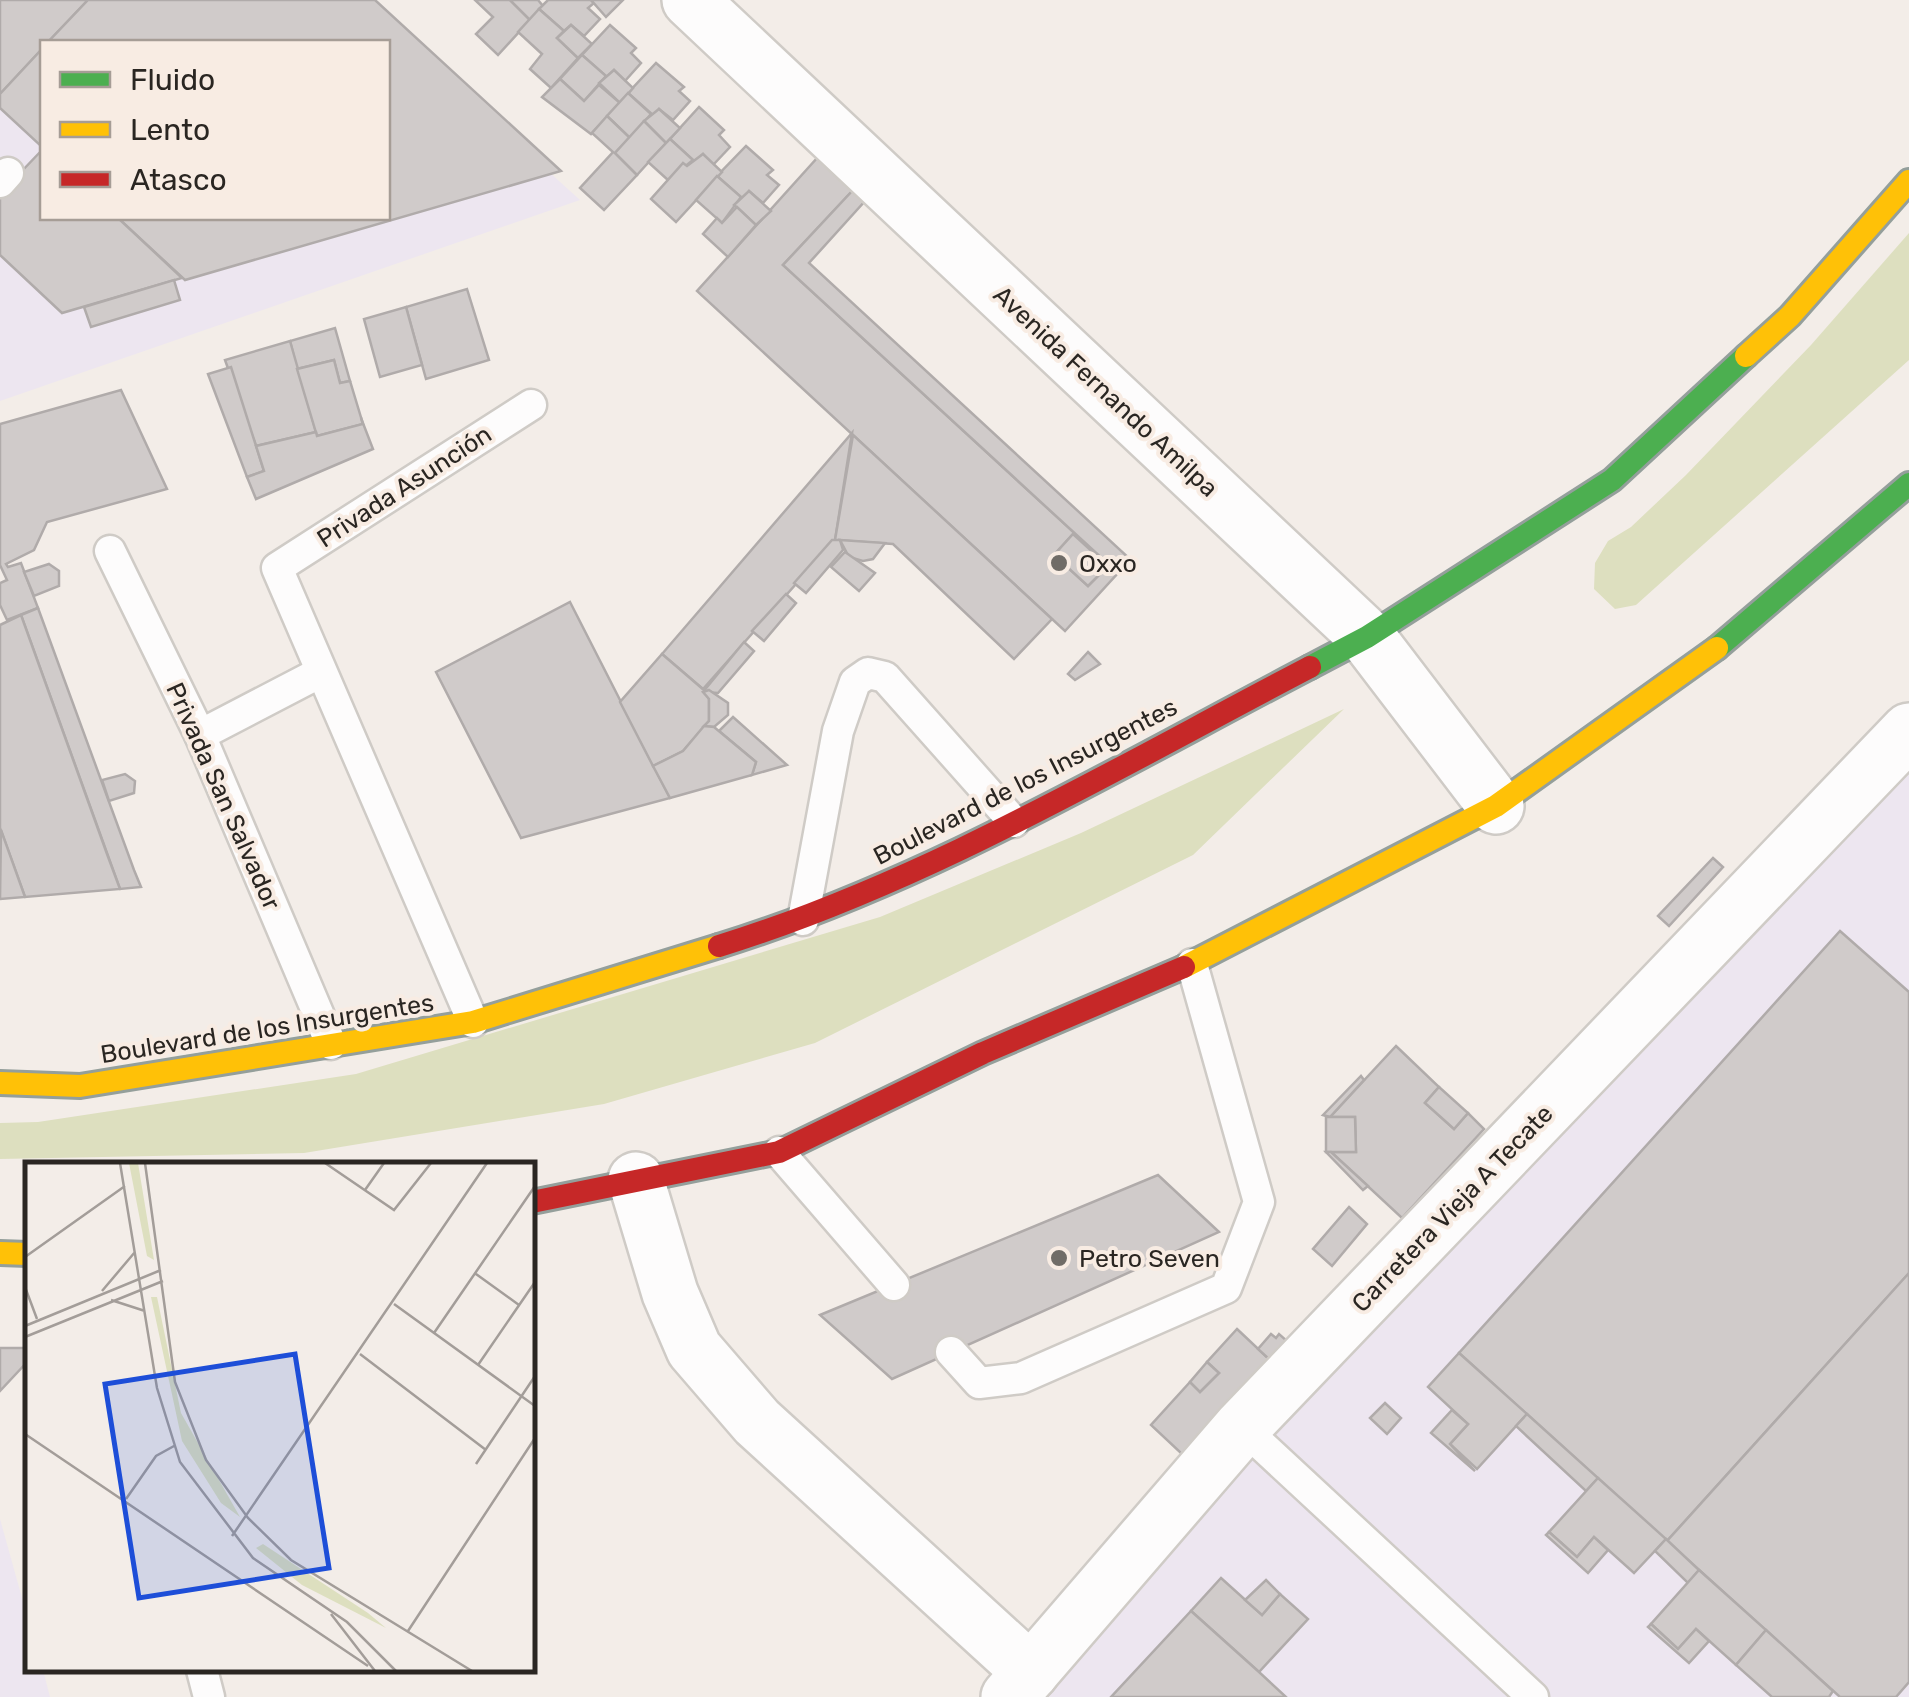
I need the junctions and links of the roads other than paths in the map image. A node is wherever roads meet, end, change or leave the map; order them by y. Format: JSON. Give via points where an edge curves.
{"nodes":[{"id":1,"x":690,"y":0,"type":"edge"},
{"id":2,"x":1909,"y":181,"type":"edge"},
{"id":3,"x":532,"y":405,"type":"dead end"},
{"id":4,"x":1909,"y":484,"type":"edge"},
{"id":5,"x":110,"y":551,"type":"dead end"},
{"id":6,"x":1368,"y":637,"type":"junction"},
{"id":7,"x":321,"y":672,"type":"junction"},
{"id":8,"x":1909,"y":732,"type":"edge"},
{"id":9,"x":200,"y":735,"type":"junction"},
{"id":10,"x":1496,"y":806,"type":"junction"},
{"id":11,"x":1014,"y":822,"type":"junction"},
{"id":12,"x":803,"y":920,"type":"junction"},
{"id":13,"x":1192,"y":964,"type":"junction"},
{"id":14,"x":473,"y":1022,"type":"junction"},
{"id":15,"x":331,"y":1044,"type":"junction"},
{"id":16,"x":0,"y":1083,"type":"edge"},
{"id":17,"x":779,"y":1152,"type":"junction"},
{"id":18,"x":636,"y":1180,"type":"junction"},
{"id":19,"x":535,"y":1201,"type":"edge"},
{"id":20,"x":894,"y":1284,"type":"dead end"},
{"id":21,"x":951,"y":1352,"type":"dead end"},
{"id":22,"x":1242,"y":1427,"type":"junction"},
{"id":23,"x":203,"y":1672,"type":"edge"},
{"id":24,"x":1020,"y":1685,"type":"edge"},
{"id":25,"x":209,"y":1697,"type":"edge"},
{"id":26,"x":1533,"y":1697,"type":"edge"}],
"edges":[{"from":1,"to":6,"type":"street","name":"Avenida Fernando Amilpa"},
{"from":2,"to":6,"type":"main road","name":"Boulevard de los Insurgentes","via":[[1790,316],[1612,480]]},
{"from":3,"to":7,"type":"lane","name":"Privada Asunción","via":[[277,568]]},
{"from":4,"to":10,"type":"main road","via":[[1717,648]]},
{"from":5,"to":9,"type":"lane","name":"Privada San Salvador"},
{"from":6,"to":10,"type":"street","name":"Avenida Fernando Amilpa"},
{"from":6,"to":11,"type":"main road","name":"Boulevard de los Insurgentes"},
{"from":7,"to":9,"type":"lane"},
{"from":7,"to":14,"type":"lane"},
{"from":8,"to":22,"type":"street","name":"Carretera Vieja A Tecate"},
{"from":9,"to":15,"type":"lane","name":"Privada San Salvador"},
{"from":10,"to":13,"type":"main road"},
{"from":11,"to":12,"type":"main road","name":"Boulevard de los Insurgentes"},
{"from":11,"to":12,"type":"lane","via":[[885,677],[868,673],[855,682],[838,731]]},
{"from":12,"to":14,"type":"main road","name":"Boulevard de los Insurgentes"},
{"from":13,"to":17,"type":"main road","via":[[983,1053]]},
{"from":13,"to":21,"type":"lane","via":[[1259,1202],[1226,1288],[1020,1378],[979,1383]]},
{"from":14,"to":15,"type":"main road","name":"Boulevard de los Insurgentes"},
{"from":15,"to":16,"type":"main road","name":"Boulevard de los Insurgentes","via":[[80,1086]]},
{"from":17,"to":18,"type":"main road"},
{"from":17,"to":20,"type":"lane"},
{"from":18,"to":19,"type":"main road"},
{"from":18,"to":24,"type":"street","via":[[694,1349],[756,1422]]},
{"from":22,"to":24,"type":"street","name":"Carretera Vieja A Tecate"},
{"from":22,"to":26,"type":"lane"},
{"from":23,"to":25,"type":"lane"}]}
